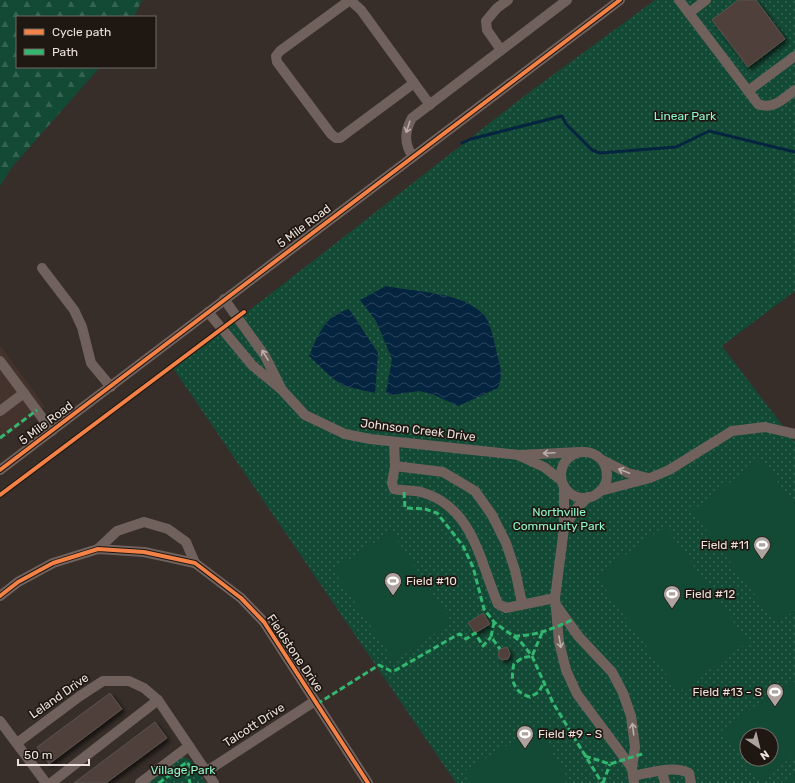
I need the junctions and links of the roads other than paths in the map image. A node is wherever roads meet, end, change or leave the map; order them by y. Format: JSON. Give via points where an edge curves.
{"nodes":[{"id":1,"x":350,"y":0,"type":"edge"},
{"id":2,"x":508,"y":0,"type":"edge"},
{"id":3,"x":567,"y":0,"type":"edge"},
{"id":4,"x":620,"y":0,"type":"edge"},
{"id":5,"x":679,"y":0,"type":"edge"},
{"id":6,"x":706,"y":0,"type":"edge"},
{"id":7,"x":689,"y":13,"type":"junction"},
{"id":8,"x":501,"y":50,"type":"junction"},
{"id":9,"x":795,"y":56,"type":"edge"},
{"id":10,"x":414,"y":83,"type":"junction"},
{"id":11,"x":795,"y":90,"type":"edge"},
{"id":12,"x":748,"y":92,"type":"junction"},
{"id":13,"x":430,"y":105,"type":"junction"},
{"id":14,"x":412,"y":157,"type":"junction"},
{"id":15,"x":42,"y":268,"type":"dead end"},
{"id":16,"x":224,"y":298,"type":"junction"},
{"id":17,"x":208,"y":312,"type":"junction"},
{"id":18,"x":0,"y":361,"type":"edge"},
{"id":19,"x":111,"y":387,"type":"junction"},
{"id":20,"x":282,"y":390,"type":"junction"},
{"id":21,"x":24,"y":393,"type":"junction"},
{"id":22,"x":0,"y":411,"type":"edge"},
{"id":23,"x":52,"y":431,"type":"junction"},
{"id":24,"x":795,"y":434,"type":"edge"},
{"id":25,"x":394,"y":442,"type":"junction"},
{"id":26,"x":580,"y":452,"type":"junction"},
{"id":27,"x":518,"y":455,"type":"junction"},
{"id":28,"x":600,"y":458,"type":"junction"},
{"id":29,"x":395,"y":466,"type":"junction"},
{"id":30,"x":0,"y":470,"type":"edge"},
{"id":31,"x":650,"y":478,"type":"junction"},
{"id":32,"x":562,"y":483,"type":"junction"},
{"id":33,"x":600,"y":491,"type":"junction"},
{"id":34,"x":588,"y":497,"type":"junction"},
{"id":35,"x":564,"y":528,"type":"junction"},
{"id":36,"x":98,"y":549,"type":"junction"},
{"id":37,"x":195,"y":563,"type":"junction"},
{"id":38,"x":0,"y":596,"type":"edge"},
{"id":39,"x":555,"y":600,"type":"junction"},
{"id":40,"x":522,"y":604,"type":"junction"},
{"id":41,"x":158,"y":700,"type":"junction"},
{"id":42,"x":315,"y":701,"type":"junction"},
{"id":43,"x":0,"y":721,"type":"edge"},
{"id":44,"x":17,"y":743,"type":"junction"},
{"id":45,"x":189,"y":746,"type":"junction"},
{"id":46,"x":207,"y":771,"type":"junction"},
{"id":47,"x":662,"y":771,"type":"junction"},
{"id":48,"x":633,"y":776,"type":"edge"},
{"id":49,"x":46,"y":783,"type":"edge"},
{"id":50,"x":51,"y":783,"type":"edge"},
{"id":51,"x":140,"y":783,"type":"edge"},
{"id":52,"x":214,"y":783,"type":"edge"},
{"id":53,"x":368,"y":783,"type":"edge"},
{"id":54,"x":664,"y":783,"type":"edge"},
{"id":55,"x":692,"y":783,"type":"edge"}],
"edges":[{"from":1,"to":10,"type":"street","via":[[361,10]]},
{"from":1,"to":10,"type":"street","via":[[280,50],[276,56],[277,62],[331,134],[340,138]]},
{"from":2,"to":8,"type":"street","via":[[486,21],[487,30]]},
{"from":3,"to":8,"type":"street"},
{"from":4,"to":14,"type":"street","name":"5 Mile Road"},
{"from":5,"to":7,"type":"street"},
{"from":6,"to":7,"type":"street"},
{"from":7,"to":12,"type":"street"},
{"from":8,"to":13,"type":"street"},
{"from":9,"to":12,"type":"street"},
{"from":10,"to":13,"type":"street"},
{"from":11,"to":12,"type":"street","via":[[774,105],[765,107],[758,104]]},
{"from":13,"to":14,"type":"street","one_way":true,"via":[[412,118],[407,126],[405,140]]},
{"from":14,"to":16,"type":"street","name":"5 Mile Road"},
{"from":15,"to":19,"type":"street","via":[[74,310],[82,328],[91,363]]},
{"from":16,"to":17,"type":"street","name":"5 Mile Road"},
{"from":20,"to":16,"type":"street","name":"Johnson Creek Drive","one_way":true,"via":[[265,356]]},
{"from":17,"to":19,"type":"street","name":"5 Mile Road"},
{"from":17,"to":20,"type":"street","name":"Johnson Creek Drive","via":[[252,366]]},
{"from":18,"to":21,"type":"street"},
{"from":19,"to":23,"type":"street","name":"5 Mile Road"},
{"from":20,"to":25,"type":"street","name":"Johnson Creek Drive","via":[[305,415],[327,426],[345,434]]},
{"from":21,"to":22,"type":"street"},
{"from":21,"to":23,"type":"street"},
{"from":23,"to":30,"type":"street","name":"5 Mile Road"},
{"from":24,"to":31,"type":"street","via":[[765,427],[732,431],[669,470]]},
{"from":25,"to":27,"type":"street","name":"Johnson Creek Drive"},
{"from":25,"to":29,"type":"street"},
{"from":26,"to":27,"type":"street","name":"Johnson Creek Drive","one_way":true},
{"from":26,"to":28,"type":"street","via":[[594,454]]},
{"from":26,"to":32,"type":"street","via":[[572,454],[562,465]]},
{"from":27,"to":32,"type":"street","name":"Johnson Creek Drive","via":[[544,467]]},
{"from":31,"to":28,"type":"street","one_way":true,"via":[[628,473]]},
{"from":28,"to":33,"type":"street","via":[[606,471],[604,485]]},
{"from":29,"to":40,"type":"street","via":[[443,472],[475,491],[492,515],[506,543]]},
{"from":29,"to":40,"type":"street","via":[[392,483],[394,489],[421,492],[447,505],[460,517],[483,562],[498,604],[506,608]]},
{"from":31,"to":33,"type":"street"},
{"from":32,"to":34,"type":"street","via":[[574,496]]},
{"from":32,"to":35,"type":"street"},
{"from":33,"to":34,"type":"street"},
{"from":34,"to":35,"type":"street","via":[[576,509]]},
{"from":35,"to":39,"type":"street"},
{"from":36,"to":37,"type":"street","name":"Fieldstone Drive","via":[[144,552]]},
{"from":36,"to":37,"type":"street","via":[[117,531],[144,522],[168,529],[186,542]]},
{"from":36,"to":38,"type":"street","name":"Fieldstone Drive","via":[[53,563],[18,582]]},
{"from":37,"to":42,"type":"street","name":"Fieldstone Drive","via":[[241,598],[264,622]]},
{"from":39,"to":40,"type":"street"},
{"from":39,"to":48,"type":"street","one_way":true,"via":[[566,670],[577,694]]},
{"from":48,"to":39,"type":"street","one_way":true,"via":[[635,747],[631,716],[623,693],[612,672],[579,637]]},
{"from":41,"to":44,"type":"street","name":"Leland Drive","via":[[144,688],[129,681],[103,682]]},
{"from":41,"to":45,"type":"street","name":"Leland Drive"},
{"from":41,"to":50,"type":"street"},
{"from":42,"to":46,"type":"street","name":"Talcott Drive"},
{"from":42,"to":53,"type":"street","name":"Fieldstone Drive"},
{"from":43,"to":44,"type":"street"},
{"from":44,"to":49,"type":"street"},
{"from":45,"to":46,"type":"street","name":"Leland Drive"},
{"from":45,"to":51,"type":"street"},
{"from":46,"to":52,"type":"street","name":"Leland Drive"},
{"from":47,"to":48,"type":"street"},
{"from":47,"to":54,"type":"street"},
{"from":47,"to":55,"type":"street","via":[[682,769],[689,773]]}]}
